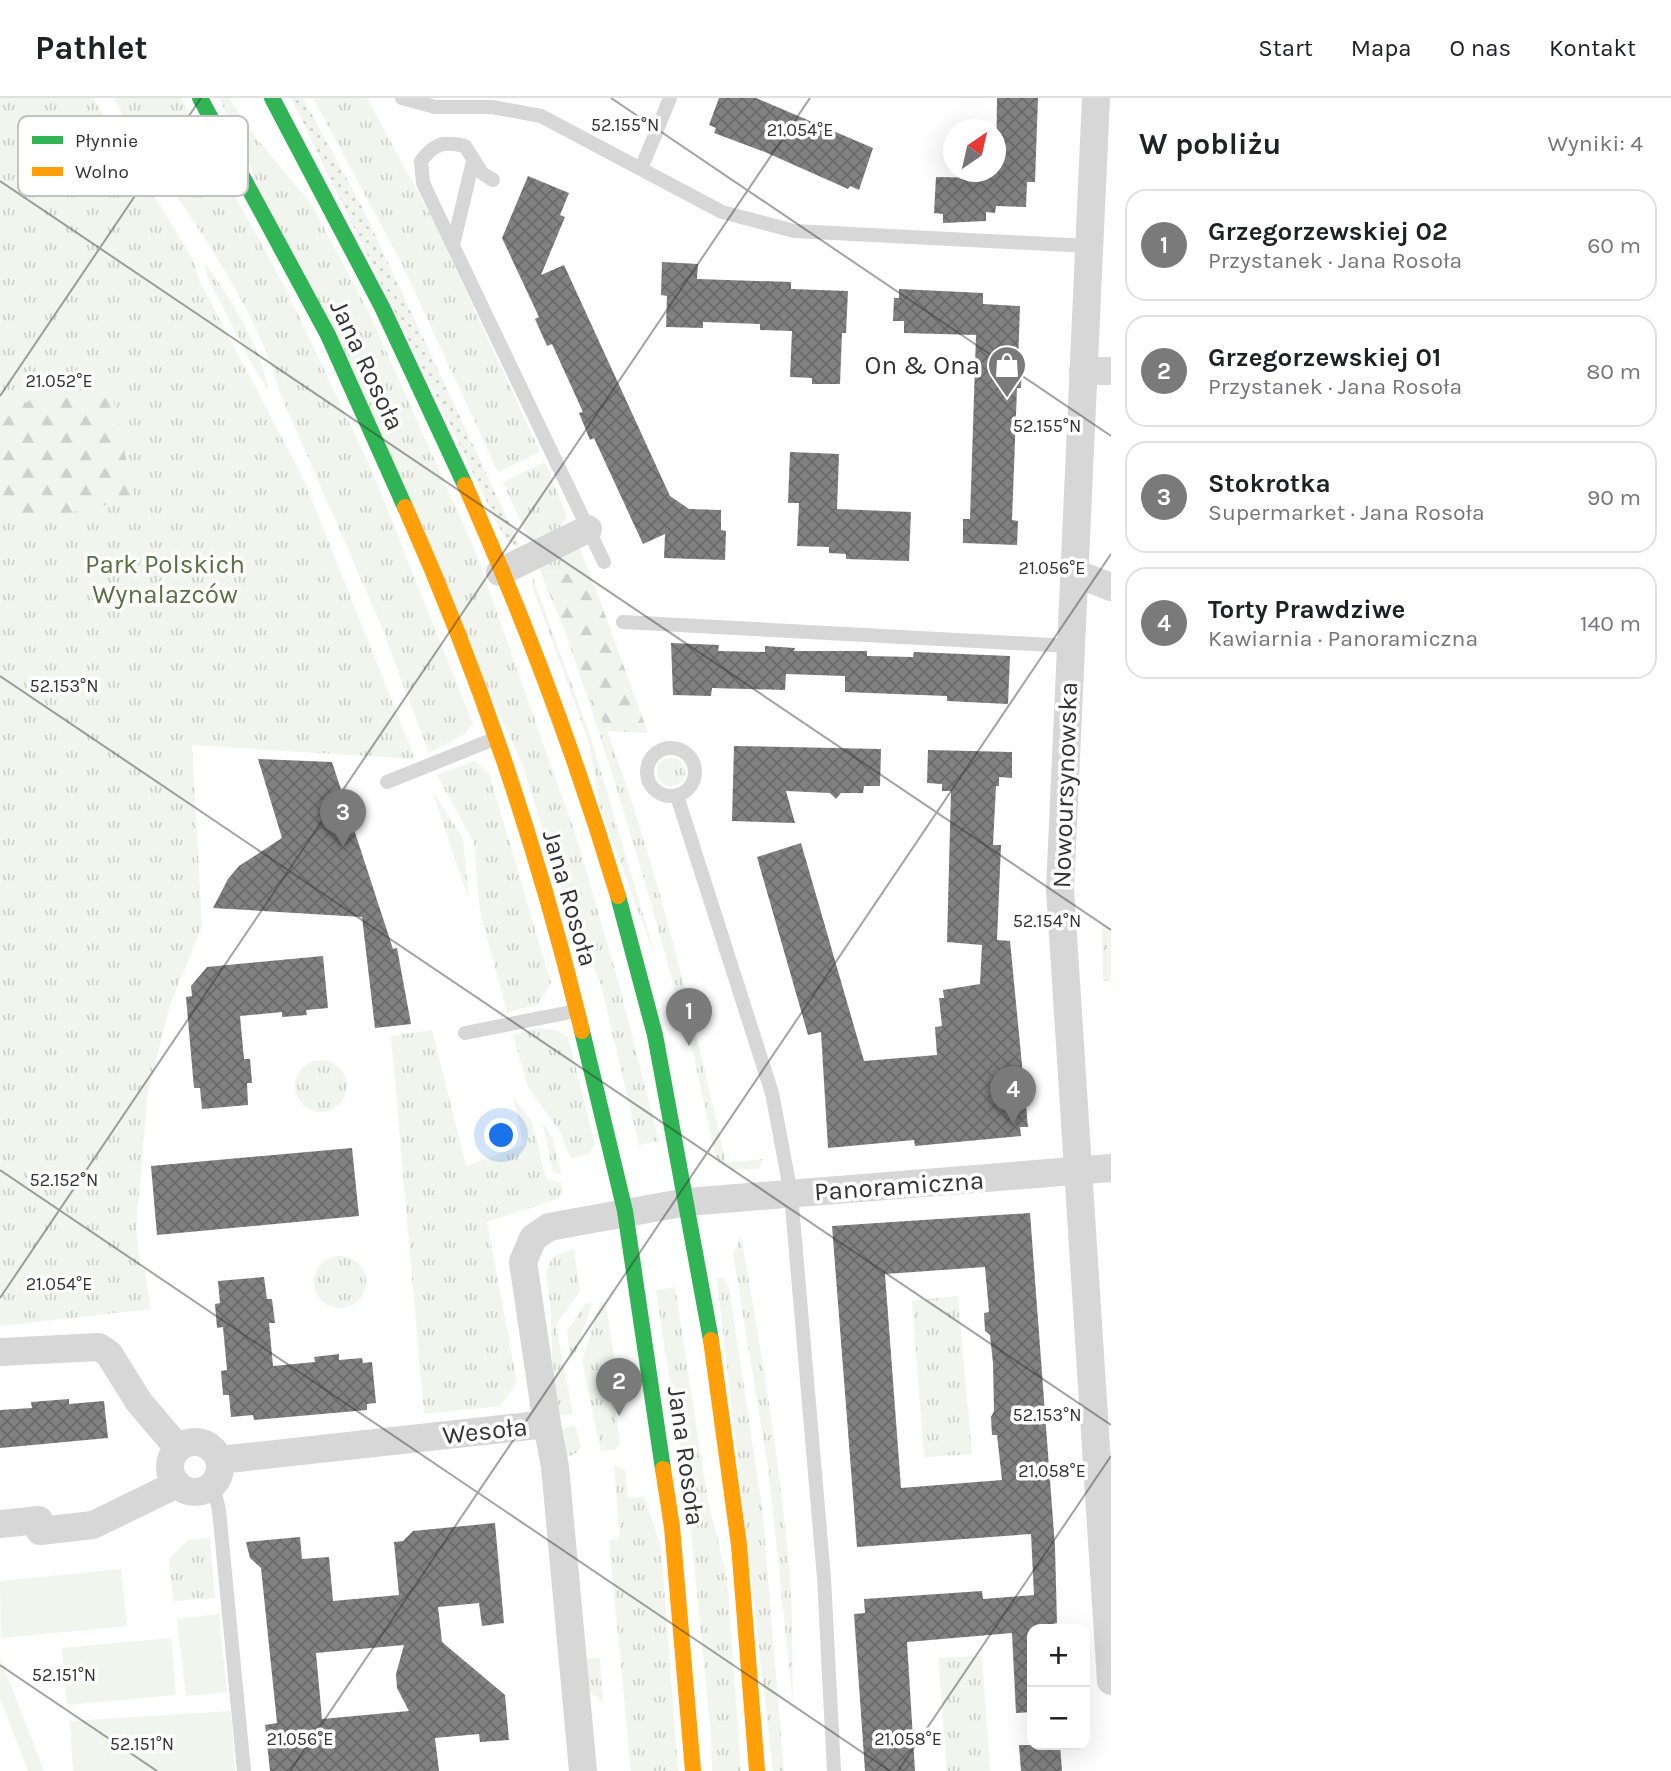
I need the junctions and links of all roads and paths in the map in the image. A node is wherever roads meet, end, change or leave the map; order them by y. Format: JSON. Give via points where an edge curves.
{"nodes":[{"id":1,"x":200,"y":98,"type":"edge"},
{"id":2,"x":272,"y":98,"type":"edge"},
{"id":3,"x":402,"y":98,"type":"edge"},
{"id":4,"x":670,"y":98,"type":"edge"},
{"id":5,"x":1096,"y":98,"type":"edge"},
{"id":6,"x":210,"y":116,"type":"edge"},
{"id":7,"x":473,"y":161,"type":"junction"},
{"id":8,"x":641,"y":169,"type":"junction"},
{"id":9,"x":493,"y":180,"type":"dead end"},
{"id":10,"x":248,"y":187,"type":"edge"},
{"id":11,"x":453,"y":245,"type":"junction"},
{"id":12,"x":1089,"y":246,"type":"junction"},
{"id":13,"x":1083,"y":370,"type":"junction"},
{"id":14,"x":1111,"y":371,"type":"edge"},
{"id":15,"x":588,"y":529,"type":"junction"},
{"id":16,"x":604,"y":562,"type":"dead end"},
{"id":17,"x":500,"y":572,"type":"junction"},
{"id":18,"x":1075,"y":573,"type":"junction"},
{"id":19,"x":1111,"y":587,"type":"edge"},
{"id":20,"x":623,"y":622,"type":"dead end"},
{"id":21,"x":1070,"y":646,"type":"junction"},
{"id":22,"x":495,"y":738,"type":"junction"},
{"id":23,"x":387,"y":782,"type":"dead end"},
{"id":24,"x":677,"y":796,"type":"dead end"},
{"id":25,"x":577,"y":1011,"type":"junction"},
{"id":26,"x":465,"y":1033,"type":"dead end"},
{"id":27,"x":1111,"y":1168,"type":"edge"},
{"id":28,"x":1078,"y":1171,"type":"junction"},
{"id":29,"x":792,"y":1194,"type":"junction"},
{"id":30,"x":687,"y":1202,"type":"junction"},
{"id":31,"x":625,"y":1211,"type":"junction"},
{"id":32,"x":0,"y":1352,"type":"edge"},
{"id":33,"x":547,"y":1424,"type":"junction"},
{"id":34,"x":178,"y":1448,"type":"junction"},
{"id":35,"x":1104,"y":1452,"type":"edge"},
{"id":36,"x":216,"y":1473,"type":"junction"},
{"id":37,"x":177,"y":1485,"type":"junction"},
{"id":38,"x":0,"y":1524,"type":"edge"},
{"id":39,"x":1111,"y":1681,"type":"edge"},
{"id":40,"x":244,"y":1771,"type":"edge"},
{"id":41,"x":583,"y":1771,"type":"edge"},
{"id":42,"x":693,"y":1771,"type":"edge"},
{"id":43,"x":757,"y":1771,"type":"edge"},
{"id":44,"x":834,"y":1771,"type":"edge"}],
"edges":[{"from":1,"to":6,"type":"main road","name":"Jana Rosoła"},
{"from":2,"to":17,"type":"main road","name":"Jana Rosoła","via":[[371,284],[461,476]]},
{"from":3,"to":8,"type":"lane","via":[[435,107],[492,107],[541,116]]},
{"from":4,"to":8,"type":"lane"},
{"from":5,"to":12,"type":"street","name":"Nowoursynowska"},
{"from":7,"to":9,"type":"lane"},
{"from":7,"to":11,"type":"lane"},
{"from":7,"to":11,"type":"lane","via":[[465,146],[446,141],[433,146],[421,161],[423,183]]},
{"from":8,"to":12,"type":"lane","via":[[722,212],[794,231]]},
{"from":10,"to":22,"type":"main road","name":"Jana Rosoła","via":[[328,335],[436,576]]},
{"from":11,"to":15,"type":"lane"},
{"from":12,"to":13,"type":"street","name":"Nowoursynowska"},
{"from":13,"to":14,"type":"street"},
{"from":13,"to":18,"type":"street","name":"Nowoursynowska"},
{"from":15,"to":16,"type":"lane"},
{"from":15,"to":17,"type":"street"},
{"from":17,"to":30,"type":"main road","name":"Jana Rosoła","via":[[581,777],[640,968]]},
{"from":18,"to":19,"type":"street"},
{"from":18,"to":21,"type":"street","name":"Nowoursynowska"},
{"from":20,"to":21,"type":"lane"},
{"from":21,"to":28,"type":"street","name":"Nowoursynowska","via":[[1060,888]]},
{"from":22,"to":23,"type":"lane"},
{"from":22,"to":25,"type":"main road","name":"Jana Rosoła"},
{"from":24,"to":29,"type":"lane","via":[[772,1093]]},
{"from":25,"to":26,"type":"lane"},
{"from":25,"to":31,"type":"main road","name":"Jana Rosoła"},
{"from":27,"to":28,"type":"street","name":"Panoramiczna"},
{"from":28,"to":29,"type":"street","name":"Panoramiczna"},
{"from":28,"to":35,"type":"street","name":"Nowoursynowska"},
{"from":29,"to":30,"type":"street","name":"Panoramiczna"},
{"from":29,"to":44,"type":"lane","via":[[824,1578]]},
{"from":30,"to":31,"type":"street","name":"Panoramiczna"},
{"from":30,"to":43,"type":"main road","name":"Jana Rosoła","via":[[723,1413]]},
{"from":31,"to":33,"type":"street","name":"Wesoła","via":[[549,1227],[533,1238],[524,1253]]},
{"from":31,"to":42,"type":"main road","name":"Jana Rosoła","via":[[672,1527]]},
{"from":32,"to":34,"type":"street","via":[[99,1347],[109,1354],[139,1402]]},
{"from":33,"to":36,"type":"street","name":"Wesoła"},
{"from":33,"to":41,"type":"street","via":[[555,1467]]},
{"from":34,"to":36,"type":"street","via":[[197,1441],[215,1450]]},
{"from":34,"to":37,"type":"street","via":[[170,1466]]},
{"from":35,"to":39,"type":"street","name":"Nowoursynowska"},
{"from":36,"to":37,"type":"street","name":"Wesoła","via":[[195,1492]]},
{"from":36,"to":40,"type":"lane"},
{"from":37,"to":38,"type":"street","via":[[93,1525],[40,1531],[39,1520]]}]}
